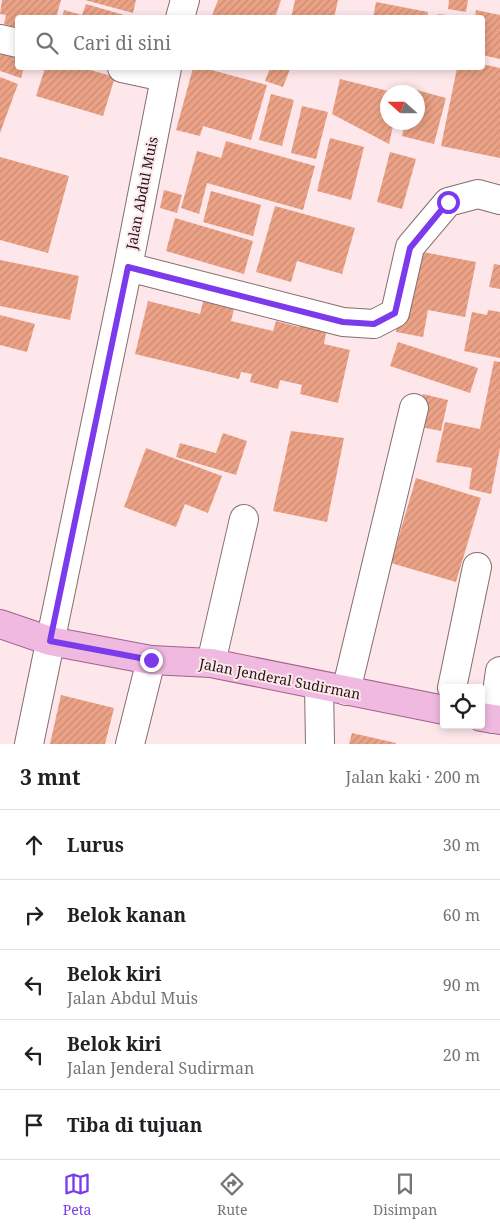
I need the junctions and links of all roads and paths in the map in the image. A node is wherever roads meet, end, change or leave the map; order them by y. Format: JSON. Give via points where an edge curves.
{"nodes":[{"id":1,"x":185,"y":0,"type":"edge"},
{"id":2,"x":181,"y":15,"type":"edge"},
{"id":3,"x":0,"y":39,"type":"edge"},
{"id":4,"x":15,"y":42,"type":"edge"},
{"id":5,"x":144,"y":70,"type":"edge"},
{"id":6,"x":166,"y":72,"type":"edge"},
{"id":7,"x":500,"y":200,"type":"edge"},
{"id":8,"x":128,"y":267,"type":"junction"},
{"id":9,"x":414,"y":408,"type":"dead end"},
{"id":10,"x":244,"y":519,"type":"dead end"},
{"id":11,"x":477,"y":566,"type":"dead end"},
{"id":12,"x":0,"y":624,"type":"edge"},
{"id":13,"x":50,"y":641,"type":"junction"},
{"id":14,"x":151,"y":660,"type":"junction"},
{"id":15,"x":211,"y":663,"type":"junction"},
{"id":16,"x":500,"y":672,"type":"edge"},
{"id":17,"x":453,"y":684,"type":"edge"},
{"id":18,"x":319,"y":686,"type":"junction"},
{"id":19,"x":346,"y":691,"type":"junction"},
{"id":20,"x":440,"y":709,"type":"edge"},
{"id":21,"x":491,"y":719,"type":"edge"},
{"id":22,"x":138,"y":737,"type":"edge"},
{"id":23,"x":30,"y":744,"type":"edge"},
{"id":24,"x":320,"y":744,"type":"edge"}],
"edges":[{"from":1,"to":2,"type":"street"},
{"from":3,"to":4,"type":"street"},
{"from":5,"to":6,"type":"street"},
{"from":6,"to":8,"type":"street","name":"Jalan Abdul Muis"},
{"from":7,"to":8,"type":"street","via":[[478,194],[448,202],[410,248],[395,313],[374,324],[343,322]]},
{"from":8,"to":13,"type":"street","name":"Jalan Abdul Muis"},
{"from":9,"to":19,"type":"street"},
{"from":10,"to":15,"type":"street"},
{"from":11,"to":17,"type":"street"},
{"from":12,"to":13,"type":"main road","name":"Jalan Jenderal Sudirman"},
{"from":13,"to":14,"type":"main road","name":"Jalan Jenderal Sudirman"},
{"from":13,"to":23,"type":"street","name":"Jalan Abdul Muis"},
{"from":14,"to":15,"type":"main road","name":"Jalan Jenderal Sudirman"},
{"from":14,"to":22,"type":"street"},
{"from":15,"to":18,"type":"main road","name":"Jalan Jenderal Sudirman"},
{"from":16,"to":21,"type":"street"},
{"from":18,"to":19,"type":"main road","name":"Jalan Jenderal Sudirman"},
{"from":18,"to":24,"type":"street"},
{"from":19,"to":20,"type":"main road","name":"Jalan Jenderal Sudirman"}]}
